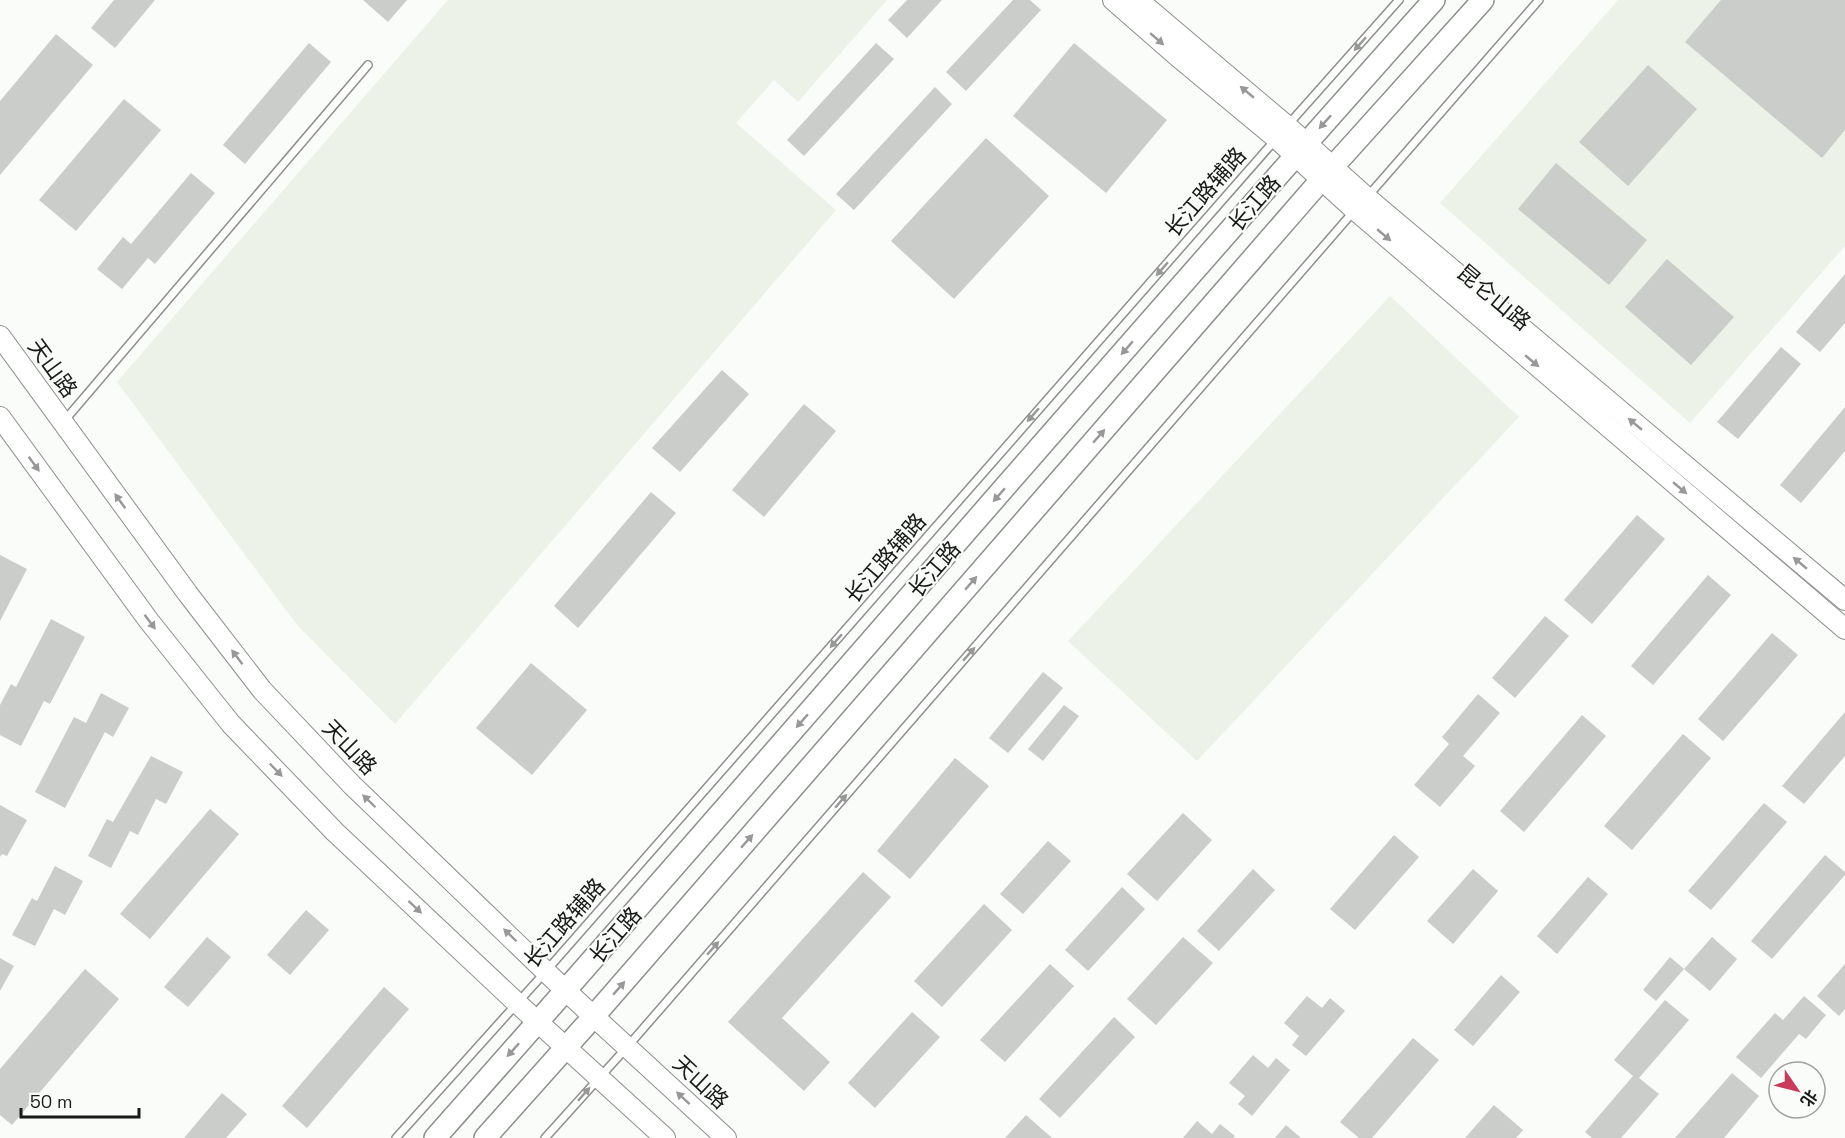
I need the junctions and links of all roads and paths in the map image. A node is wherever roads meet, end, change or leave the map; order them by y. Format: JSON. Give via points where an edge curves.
{"nodes":[{"id":1,"x":1113,"y":0,"type":"edge"},
{"id":2,"x":1138,"y":0,"type":"edge"},
{"id":3,"x":1399,"y":0,"type":"edge"},
{"id":4,"x":1434,"y":0,"type":"edge"},
{"id":5,"x":1483,"y":0,"type":"edge"},
{"id":6,"x":1539,"y":0,"type":"edge"},
{"id":7,"x":369,"y":65,"type":"dead end"},
{"id":8,"x":1282,"y":132,"type":"junction"},
{"id":9,"x":1300,"y":149,"type":"junction"},
{"id":10,"x":1327,"y":174,"type":"junction"},
{"id":11,"x":1361,"y":204,"type":"junction"},
{"id":12,"x":0,"y":336,"type":"edge"},
{"id":13,"x":0,"y":417,"type":"edge"},
{"id":14,"x":63,"y":422,"type":"junction"},
{"id":15,"x":1845,"y":600,"type":"edge"},
{"id":16,"x":1845,"y":628,"type":"edge"},
{"id":17,"x":547,"y":970,"type":"junction"},
{"id":18,"x":567,"y":991,"type":"junction"},
{"id":19,"x":517,"y":1003,"type":"junction"},
{"id":20,"x":594,"y":1016,"type":"junction"},
{"id":21,"x":538,"y":1022,"type":"junction"},
{"id":22,"x":628,"y":1046,"type":"junction"},
{"id":23,"x":566,"y":1047,"type":"junction"},
{"id":24,"x":599,"y":1077,"type":"junction"},
{"id":25,"x":396,"y":1138,"type":"edge"},
{"id":26,"x":435,"y":1138,"type":"edge"},
{"id":27,"x":485,"y":1138,"type":"edge"},
{"id":28,"x":545,"y":1138,"type":"edge"},
{"id":29,"x":665,"y":1138,"type":"edge"},
{"id":30,"x":726,"y":1138,"type":"edge"}],
"edges":[{"from":1,"to":8,"type":"street","name":"昆仑山路","one_way":true,"via":[[1176,55]]},
{"from":8,"to":2,"type":"street","name":"昆仑山路","one_way":true},
{"from":3,"to":8,"type":"lane","name":"长江路辅路","one_way":true},
{"from":4,"to":9,"type":"main road","name":"长江路","one_way":true},
{"from":5,"to":10,"type":"main road","name":"长江路"},
{"from":6,"to":11,"type":"lane"},
{"from":7,"to":14,"type":"lane"},
{"from":8,"to":9,"type":"street","name":"昆仑山路"},
{"from":8,"to":17,"type":"lane","name":"长江路辅路","one_way":true},
{"from":9,"to":10,"type":"street","name":"昆仑山路"},
{"from":9,"to":18,"type":"main road","name":"长江路","one_way":true},
{"from":10,"to":11,"type":"street","name":"昆仑山路"},
{"from":20,"to":10,"type":"main road","name":"长江路","one_way":true},
{"from":15,"to":11,"type":"street","name":"昆仑山路","one_way":true},
{"from":11,"to":16,"type":"street","name":"昆仑山路","one_way":true},
{"from":22,"to":11,"type":"lane","one_way":true},
{"from":12,"to":14,"type":"street","name":"天山路"},
{"from":13,"to":19,"type":"street","one_way":true,"via":[[149,621],[231,724],[335,832]]},
{"from":17,"to":14,"type":"street","name":"天山路","one_way":true,"via":[[352,785],[262,690]]},
{"from":17,"to":18,"type":"street","name":"天山路"},
{"from":17,"to":19,"type":"lane","name":"长江路辅路"},
{"from":18,"to":20,"type":"street","name":"天山路"},
{"from":18,"to":21,"type":"main road","name":"长江路"},
{"from":19,"to":21,"type":"street"},
{"from":19,"to":25,"type":"lane","name":"长江路辅路"},
{"from":20,"to":22,"type":"street","name":"天山路"},
{"from":20,"to":23,"type":"main road","name":"长江路"},
{"from":21,"to":23,"type":"street"},
{"from":21,"to":26,"type":"main road","name":"长江路","one_way":true},
{"from":22,"to":24,"type":"lane"},
{"from":30,"to":22,"type":"street","name":"天山路","one_way":true},
{"from":23,"to":24,"type":"street"},
{"from":23,"to":27,"type":"main road","name":"长江路"},
{"from":28,"to":24,"type":"lane","one_way":true},
{"from":24,"to":29,"type":"street"}]}
